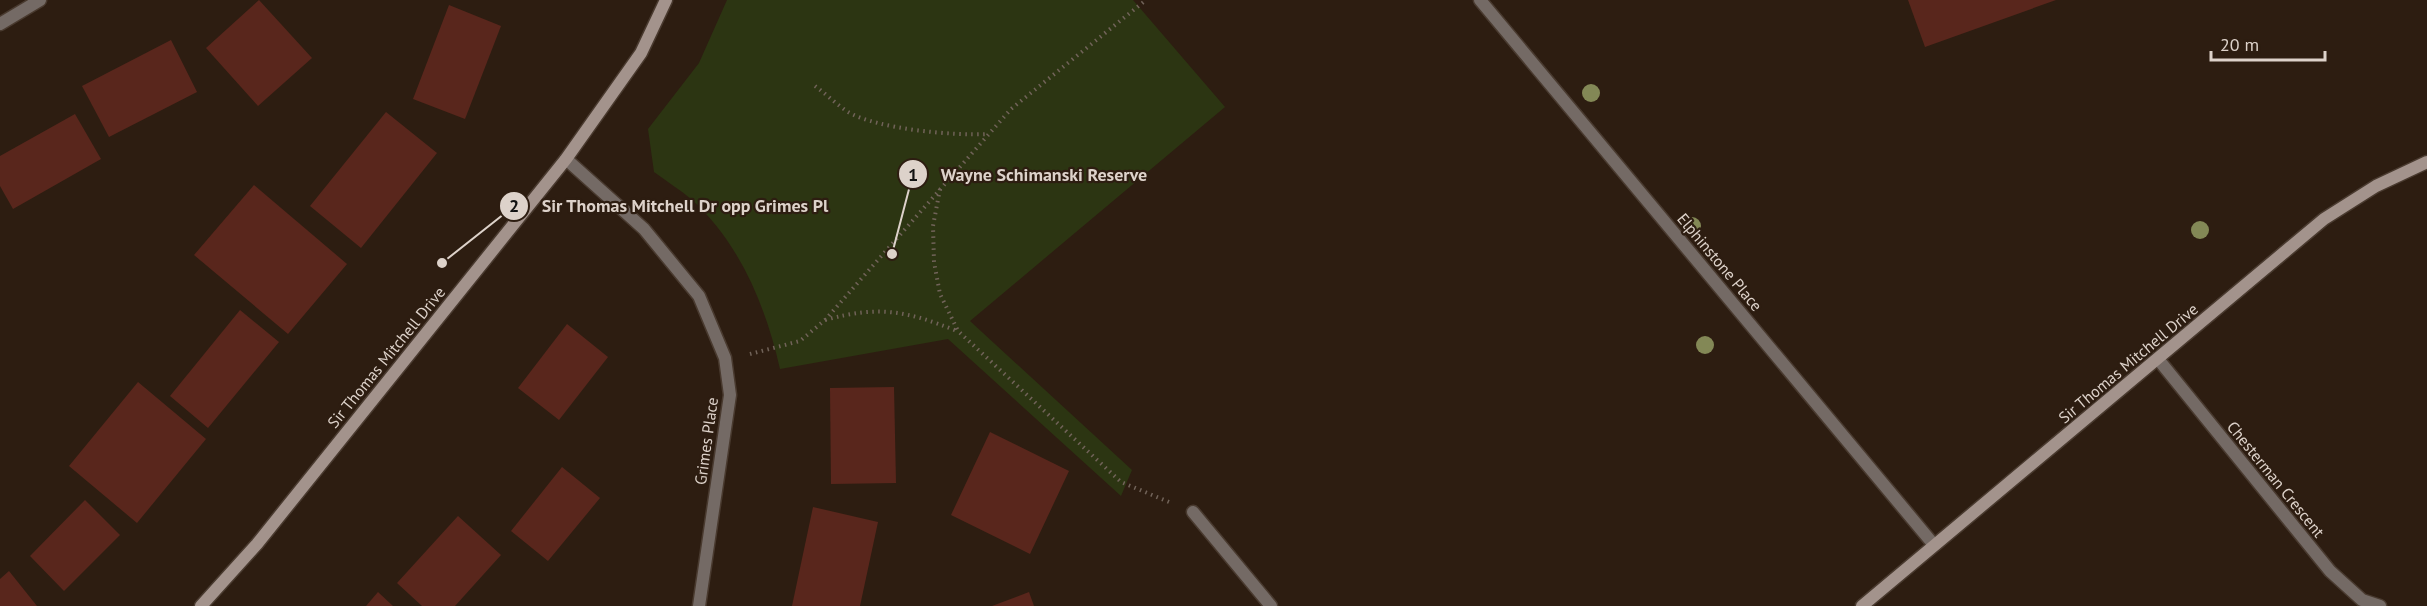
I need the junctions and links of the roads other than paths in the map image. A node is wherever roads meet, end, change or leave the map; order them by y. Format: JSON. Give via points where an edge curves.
{"nodes":[{"id":1,"x":40,"y":0,"type":"edge"},
{"id":2,"x":666,"y":0,"type":"edge"},
{"id":3,"x":1480,"y":0,"type":"edge"},
{"id":4,"x":0,"y":24,"type":"edge"},
{"id":5,"x":566,"y":159,"type":"junction"},
{"id":6,"x":2427,"y":162,"type":"edge"},
{"id":7,"x":2158,"y":359,"type":"junction"},
{"id":8,"x":1193,"y":512,"type":"road end"},
{"id":9,"x":1934,"y":545,"type":"junction"},
{"id":10,"x":201,"y":606,"type":"edge"},
{"id":11,"x":699,"y":606,"type":"edge"},
{"id":12,"x":1271,"y":606,"type":"edge"},
{"id":13,"x":1862,"y":606,"type":"edge"},
{"id":14,"x":2380,"y":606,"type":"edge"}],
"edges":[{"from":1,"to":4,"type":"street"},
{"from":2,"to":5,"type":"street","name":"Sir Thomas Mitchell Drive","via":[[641,53]]},
{"from":3,"to":9,"type":"street","name":"Elphinstone Place"},
{"from":5,"to":10,"type":"street","name":"Sir Thomas Mitchell Drive","via":[[257,544]]},
{"from":5,"to":11,"type":"street","name":"Grimes Place","via":[[644,229],[699,296],[725,357],[730,395]]},
{"from":6,"to":7,"type":"street","name":"Sir Thomas Mitchell Drive","via":[[2376,186],[2324,219]]},
{"from":7,"to":9,"type":"street","name":"Sir Thomas Mitchell Drive"},
{"from":7,"to":14,"type":"street","name":"Chesterman Crescent","via":[[2330,571],[2362,600]]},
{"from":8,"to":12,"type":"street"},
{"from":9,"to":13,"type":"street","name":"Sir Thomas Mitchell Drive"}]}
